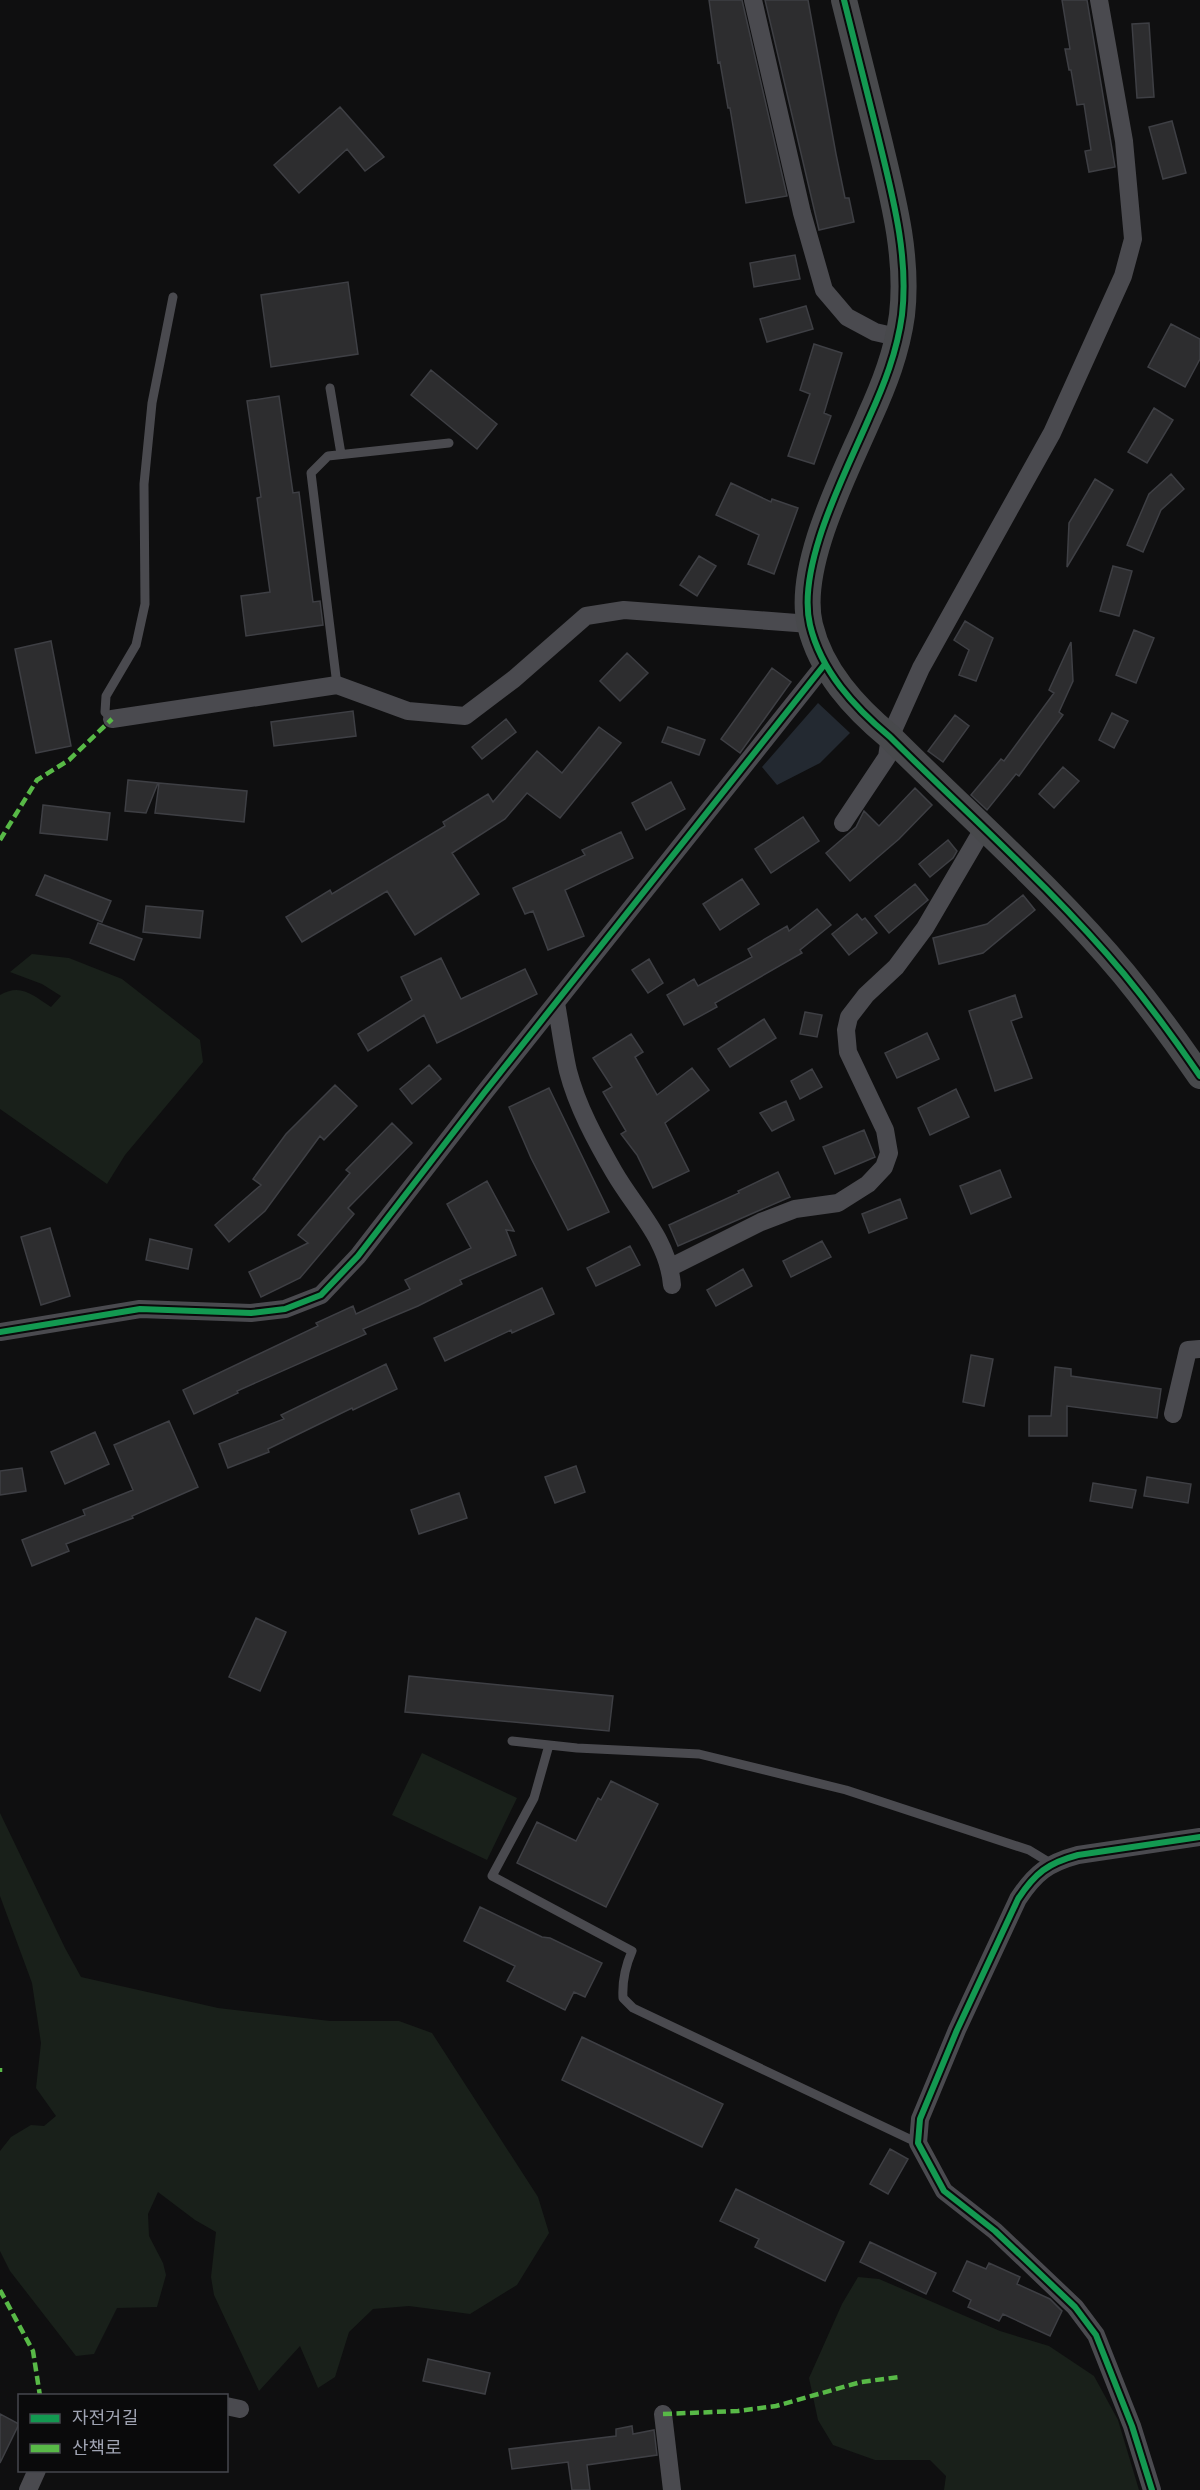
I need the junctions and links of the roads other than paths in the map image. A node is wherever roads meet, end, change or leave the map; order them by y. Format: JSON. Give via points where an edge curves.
{"nodes":[{"id":1,"x":753,"y":0,"type":"edge"},
{"id":2,"x":844,"y":0,"type":"edge"},
{"id":3,"x":1099,"y":0,"type":"edge"},
{"id":4,"x":173,"y":297,"type":"dead end"},
{"id":5,"x":897,"y":337,"type":"junction"},
{"id":6,"x":330,"y":388,"type":"dead end"},
{"id":7,"x":449,"y":443,"type":"dead end"},
{"id":8,"x":341,"y":454,"type":"junction"},
{"id":9,"x":810,"y":624,"type":"junction"},
{"id":10,"x":825,"y":664,"type":"junction"},
{"id":11,"x":337,"y":685,"type":"junction"},
{"id":12,"x":112,"y":719,"type":"joint"},
{"id":13,"x":890,"y":737,"type":"junction"},
{"id":14,"x":843,"y":823,"type":"dead end"},
{"id":15,"x":983,"y":829,"type":"junction"},
{"id":16,"x":556,"y":1003,"type":"junction"},
{"id":17,"x":1200,"y":1076,"type":"edge"},
{"id":18,"x":0,"y":1332,"type":"edge"},
{"id":19,"x":1200,"y":1349,"type":"edge"},
{"id":20,"x":1173,"y":1414,"type":"dead end"},
{"id":21,"x":512,"y":1741,"type":"dead end"},
{"id":22,"x":549,"y":1745,"type":"junction"},
{"id":23,"x":1200,"y":1837,"type":"edge"},
{"id":24,"x":1052,"y":1864,"type":"junction"},
{"id":25,"x":918,"y":2143,"type":"junction"},
{"id":26,"x":663,"y":2414,"type":"dead end"},
{"id":27,"x":35,"y":2472,"type":"edge"},
{"id":28,"x":28,"y":2490,"type":"edge"},
{"id":29,"x":672,"y":2490,"type":"edge"},
{"id":30,"x":1152,"y":2490,"type":"edge"}],
"edges":[{"from":1,"to":5,"type":"street","via":[[802,213],[824,290],[847,317],[875,332]]},
{"from":2,"to":5,"type":"street","via":[[903,257],[902,315]]},
{"from":3,"to":13,"type":"street","via":[[1124,141],[1133,239],[1123,276],[1052,433],[921,668]]},
{"from":4,"to":12,"type":"lane","via":[[152,402],[144,484],[146,604],[136,645],[106,696],[105,712]]},
{"from":5,"to":9,"type":"street","via":[[889,373],[828,514],[814,557]]},
{"from":6,"to":8,"type":"lane"},
{"from":7,"to":8,"type":"lane"},
{"from":8,"to":11,"type":"lane","via":[[328,456],[311,473]]},
{"from":9,"to":10,"type":"street"},
{"from":9,"to":11,"type":"street","via":[[624,610],[586,616],[465,716],[408,711]]},
{"from":10,"to":13,"type":"street","via":[[865,716]]},
{"from":10,"to":16,"type":"street"},
{"from":11,"to":12,"type":"street"},
{"from":13,"to":14,"type":"street","via":[[887,757]]},
{"from":13,"to":15,"type":"street"},
{"from":15,"to":16,"type":"street","via":[[925,928],[896,967],[849,1017],[848,1052],[885,1130],[888,1153],[884,1167],[868,1184],[838,1203],[795,1209],[761,1222],[672,1276],[654,1229],[614,1174],[580,1107],[568,1071]]},
{"from":15,"to":17,"type":"street","via":[[1123,973]]},
{"from":16,"to":18,"type":"street","via":[[358,1256],[321,1295],[285,1309],[251,1313],[140,1309]]},
{"from":19,"to":20,"type":"street","via":[[1188,1350]]},
{"from":21,"to":22,"type":"lane"},
{"from":22,"to":24,"type":"lane","via":[[699,1754],[846,1790],[1029,1850]]},
{"from":22,"to":25,"type":"lane","via":[[534,1798],[492,1876],[632,1951],[622,1986],[623,1998],[633,2008]]},
{"from":23,"to":24,"type":"street","via":[[1088,1853]]},
{"from":24,"to":25,"type":"street","via":[[1030,1880],[1018,1899],[920,2119]]},
{"from":25,"to":30,"type":"street","via":[[944,2191],[995,2231],[1075,2307],[1096,2335]]},
{"from":26,"to":29,"type":"street"},
{"from":27,"to":28,"type":"street"}]}
